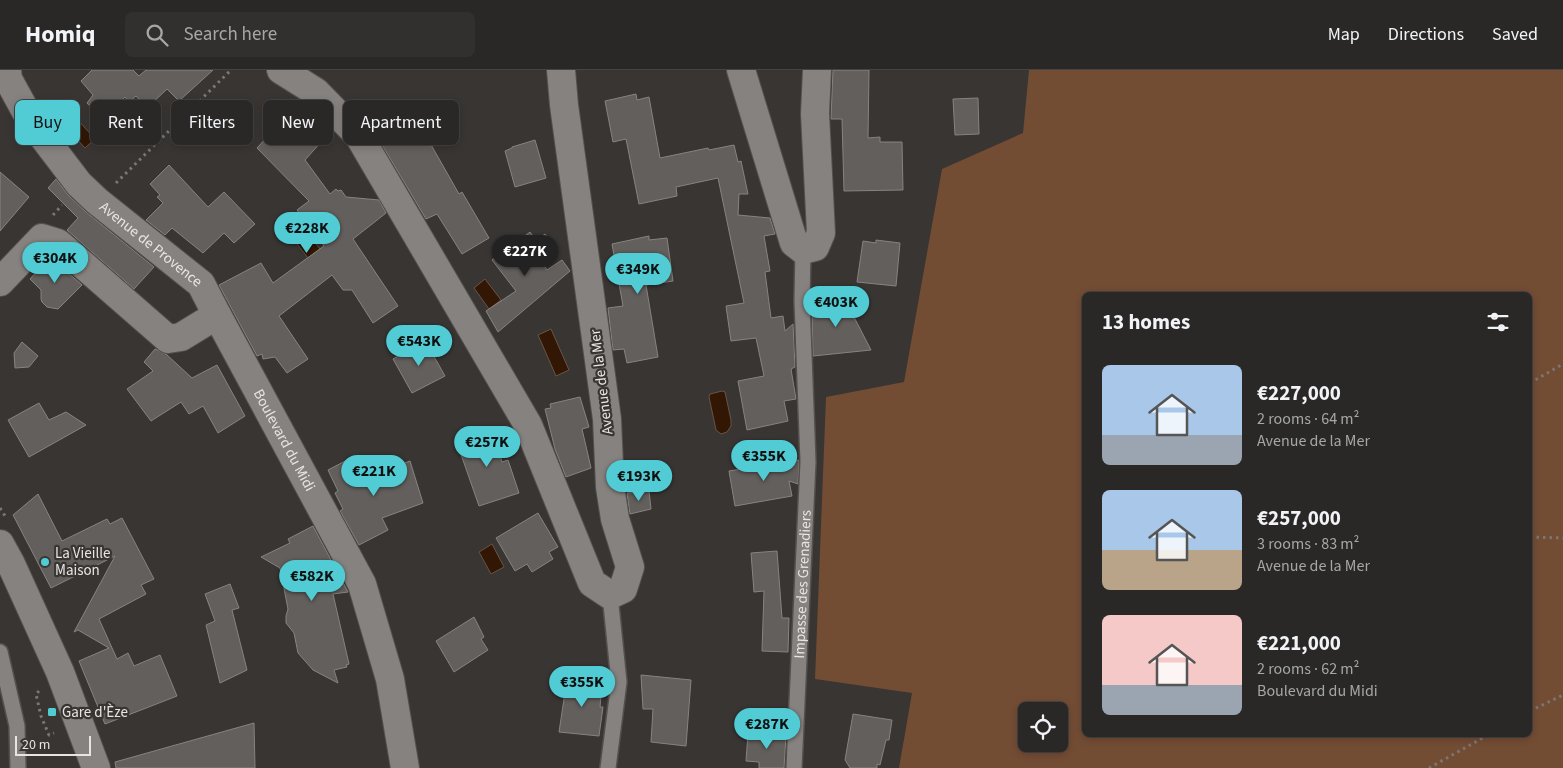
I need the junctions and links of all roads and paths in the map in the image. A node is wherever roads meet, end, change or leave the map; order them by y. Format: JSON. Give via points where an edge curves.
{"nodes":[{"id":1,"x":231,"y":70,"type":"edge"},
{"id":2,"x":282,"y":70,"type":"edge"},
{"id":3,"x":561,"y":70,"type":"edge"},
{"id":4,"x":742,"y":70,"type":"edge"},
{"id":5,"x":817,"y":70,"type":"edge"},
{"id":6,"x":5,"y":76,"type":"edge"},
{"id":7,"x":88,"y":193,"type":"junction"},
{"id":8,"x":42,"y":238,"type":"junction"},
{"id":9,"x":803,"y":250,"type":"junction"},
{"id":10,"x":0,"y":282,"type":"edge"},
{"id":11,"x":217,"y":315,"type":"junction"},
{"id":12,"x":1563,"y":364,"type":"edge"},
{"id":13,"x":1532,"y":382,"type":"edge"},
{"id":14,"x":1532,"y":537,"type":"edge"},
{"id":15,"x":1563,"y":538,"type":"edge"},
{"id":16,"x":0,"y":544,"type":"edge"},
{"id":17,"x":610,"y":595,"type":"junction"},
{"id":18,"x":0,"y":652,"type":"edge"},
{"id":19,"x":36,"y":694,"type":"dead end"},
{"id":20,"x":1563,"y":695,"type":"edge"},
{"id":21,"x":1532,"y":710,"type":"edge"},
{"id":22,"x":49,"y":735,"type":"dead end"},
{"id":23,"x":1484,"y":737,"type":"edge"},
{"id":24,"x":18,"y":768,"type":"edge"},
{"id":25,"x":96,"y":768,"type":"edge"},
{"id":26,"x":405,"y":768,"type":"edge"},
{"id":27,"x":608,"y":768,"type":"edge"},
{"id":28,"x":794,"y":768,"type":"edge"},
{"id":29,"x":1429,"y":768,"type":"edge"}],
"edges":[{"from":1,"to":7,"type":"path"},
{"from":2,"to":17,"type":"street","via":[[316,92],[359,136],[528,425],[592,583]]},
{"from":3,"to":17,"type":"street","name":"Avenue de la Mer","via":[[607,420],[610,487],[615,519],[630,567],[623,589]]},
{"from":4,"to":9,"type":"street","via":[[794,243]]},
{"from":5,"to":9,"type":"street","via":[[815,114],[821,233],[814,247]]},
{"from":6,"to":7,"type":"street","name":"Avenue de Provence","via":[[31,121]]},
{"from":7,"to":8,"type":"path","via":[[48,222]]},
{"from":7,"to":11,"type":"street","name":"Avenue de Provence","via":[[201,284]]},
{"from":8,"to":10,"type":"street"},
{"from":8,"to":11,"type":"street","via":[[58,243],[168,339],[182,337]]},
{"from":9,"to":28,"type":"lane","name":"Impasse des Grenadiers","via":[[808,462]]},
{"from":11,"to":26,"type":"street","name":"Boulevard du Midi","via":[[362,584],[390,679]]},
{"from":12,"to":13,"type":"path"},
{"from":14,"to":15,"type":"path"},
{"from":16,"to":25,"type":"street","via":[[60,672]]},
{"from":17,"to":27,"type":"lane","via":[[619,682]]},
{"from":18,"to":24,"type":"lane","via":[[17,726]]},
{"from":19,"to":22,"type":"path"},
{"from":20,"to":21,"type":"path"},
{"from":23,"to":29,"type":"path"}]}
